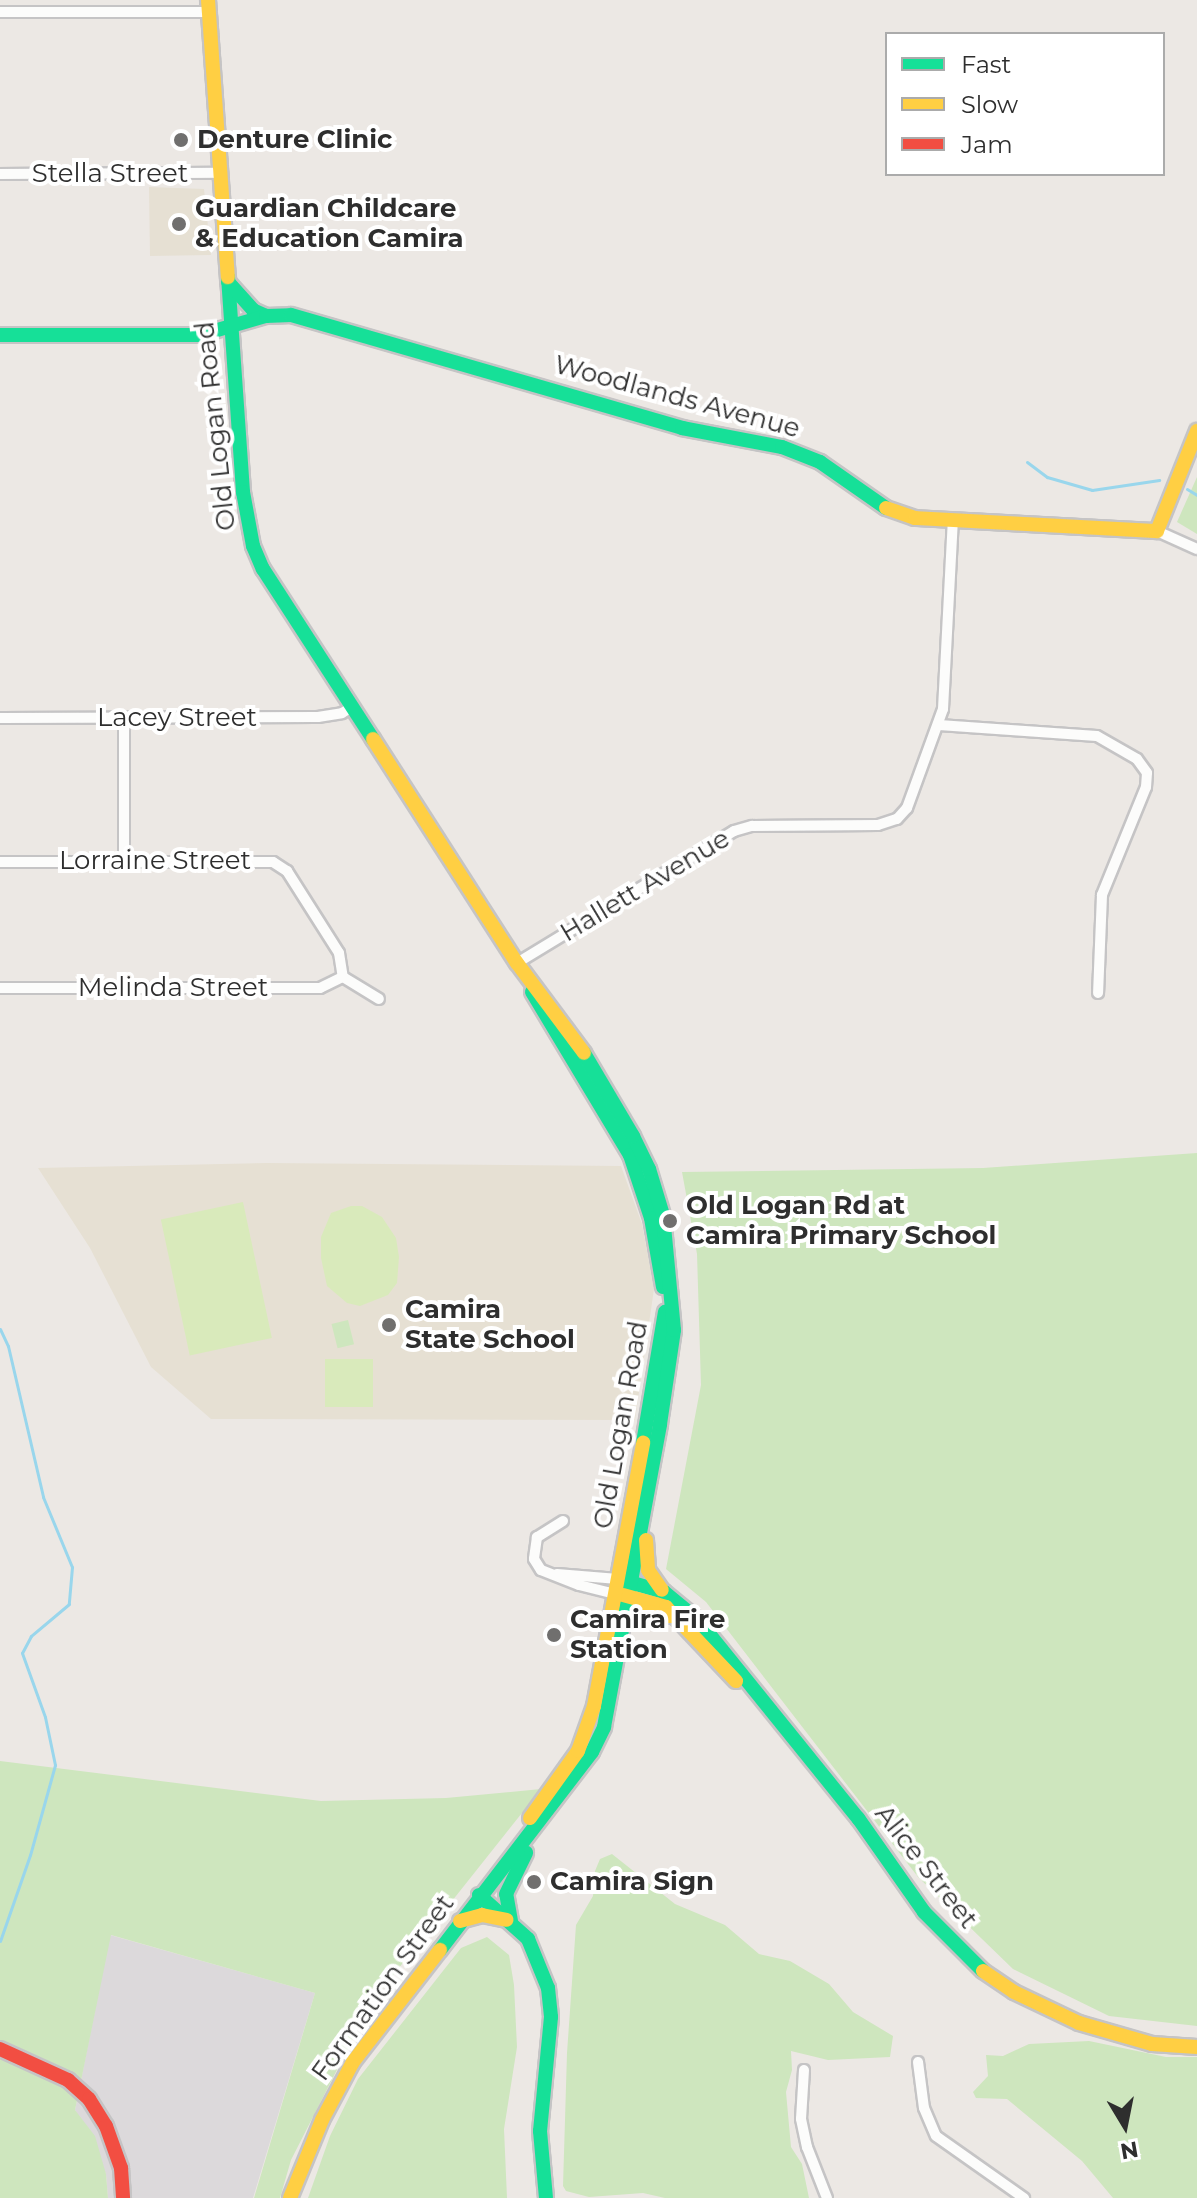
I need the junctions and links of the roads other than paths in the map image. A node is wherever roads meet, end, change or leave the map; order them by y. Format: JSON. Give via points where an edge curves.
{"nodes":[{"id":1,"x":208,"y":6,"type":"edge"},
{"id":2,"x":0,"y":12,"type":"edge"},
{"id":3,"x":220,"y":173,"type":"junction"},
{"id":4,"x":0,"y":174,"type":"edge"},
{"id":5,"x":227,"y":281,"type":"junction"},
{"id":6,"x":266,"y":316,"type":"junction"},
{"id":7,"x":230,"y":328,"type":"junction"},
{"id":8,"x":0,"y":335,"type":"edge"},
{"id":9,"x":1197,"y":431,"type":"edge"},
{"id":10,"x":953,"y":519,"type":"junction"},
{"id":11,"x":1157,"y":531,"type":"junction"},
{"id":12,"x":1197,"y":549,"type":"edge"},
{"id":13,"x":352,"y":707,"type":"junction"},
{"id":14,"x":0,"y":718,"type":"edge"},
{"id":15,"x":124,"y":718,"type":"junction"},
{"id":16,"x":939,"y":725,"type":"junction"},
{"id":17,"x":124,"y":861,"type":"junction"},
{"id":18,"x":0,"y":862,"type":"edge"},
{"id":19,"x":517,"y":963,"type":"junction"},
{"id":20,"x":343,"y":977,"type":"junction"},
{"id":21,"x":0,"y":988,"type":"edge"},
{"id":22,"x":1098,"y":993,"type":"dead end"},
{"id":23,"x":379,"y":999,"type":"dead end"},
{"id":24,"x":650,"y":1484,"type":"junction"},
{"id":25,"x":563,"y":1521,"type":"dead end"},
{"id":26,"x":624,"y":1588,"type":"junction"},
{"id":27,"x":664,"y":1592,"type":"junction"},
{"id":28,"x":625,"y":1620,"type":"junction"},
{"id":29,"x":683,"y":1621,"type":"junction"},
{"id":30,"x":779,"y":1723,"type":"junction"},
{"id":31,"x":592,"y":1752,"type":"junction"},
{"id":32,"x":479,"y":1895,"type":"junction"},
{"id":33,"x":460,"y":1921,"type":"junction"},
{"id":34,"x":511,"y":1921,"type":"junction"},
{"id":35,"x":1197,"y":2047,"type":"edge"},
{"id":36,"x":2,"y":2050,"type":"edge"},
{"id":37,"x":918,"y":2062,"type":"dead end"},
{"id":38,"x":804,"y":2070,"type":"dead end"},
{"id":39,"x":123,"y":2198,"type":"edge"},
{"id":40,"x":290,"y":2198,"type":"edge"},
{"id":41,"x":546,"y":2198,"type":"edge"},
{"id":42,"x":827,"y":2198,"type":"edge"},
{"id":43,"x":1024,"y":2198,"type":"edge"}],
"edges":[{"from":1,"to":2,"type":"street"},
{"from":1,"to":3,"type":"main road","name":"Old Logan Road"},
{"from":3,"to":4,"type":"street","name":"Stella Street"},
{"from":3,"to":5,"type":"main road","name":"Old Logan Road"},
{"from":5,"to":6,"type":"main road","via":[[253,310]]},
{"from":5,"to":7,"type":"main road","name":"Old Logan Road"},
{"from":6,"to":7,"type":"main road","name":"Woodlands Avenue"},
{"from":6,"to":10,"type":"main road","name":"Woodlands Avenue","via":[[291,315],[682,428],[782,447],[820,462],[897,515]]},
{"from":7,"to":8,"type":"main road","name":"Woodlands Avenue","via":[[188,336]]},
{"from":7,"to":13,"type":"main road","name":"Old Logan Road","via":[[243,492],[253,546]]},
{"from":9,"to":11,"type":"main road"},
{"from":10,"to":11,"type":"main road","name":"Woodlands Avenue"},
{"from":10,"to":16,"type":"street","name":"Hallett Avenue","via":[[946,687]]},
{"from":11,"to":12,"type":"street","name":"Woodlands Avenue"},
{"from":13,"to":15,"type":"street","name":"Lacey Street","via":[[318,717]]},
{"from":13,"to":19,"type":"main road","name":"Old Logan Road"},
{"from":14,"to":15,"type":"street","name":"Lacey Street"},
{"from":15,"to":17,"type":"street"},
{"from":16,"to":19,"type":"street","name":"Hallett Avenue","via":[[907,808],[897,819],[878,825],[752,826],[734,831]]},
{"from":16,"to":22,"type":"street","via":[[1097,736],[1137,759],[1147,773],[1102,895]]},
{"from":17,"to":18,"type":"street","name":"Lorraine Street"},
{"from":17,"to":20,"type":"street","name":"Lorraine Street","via":[[273,862],[287,871],[339,953]]},
{"from":19,"to":24,"type":"main road","name":"Old Logan Road","via":[[619,1110],[649,1169],[663,1215],[674,1330]]},
{"from":19,"to":26,"type":"main road","name":"Old Logan Road","via":[[630,1155],[651,1218],[663,1285],[660,1355]]},
{"from":20,"to":21,"type":"street","name":"Melinda Street","via":[[320,988]]},
{"from":20,"to":23,"type":"street"},
{"from":24,"to":26,"type":"main road","name":"Old Logan Road"},
{"from":24,"to":27,"type":"main road","name":"Old Logan Road","via":[[647,1567]]},
{"from":25,"to":26,"type":"street","via":[[537,1537],[534,1559],[541,1570]]},
{"from":26,"to":27,"type":"main road","name":"Alice Street"},
{"from":26,"to":28,"type":"main road","name":"Formation Street"},
{"from":26,"to":29,"type":"main road","name":"Alice Street"},
{"from":26,"to":32,"type":"main road","name":"Formation Street","via":[[587,1731],[563,1773],[483,1879]]},
{"from":27,"to":30,"type":"main road","name":"Alice Street","via":[[698,1620]]},
{"from":28,"to":29,"type":"main road","via":[[649,1612]]},
{"from":28,"to":31,"type":"main road","name":"Formation Street","via":[[604,1727]]},
{"from":29,"to":30,"type":"main road","name":"Alice Street"},
{"from":30,"to":35,"type":"main road","name":"Alice Street","via":[[858,1818],[924,1912],[977,1966],[1014,1992],[1079,2023],[1152,2044]]},
{"from":31,"to":32,"type":"main road","name":"Formation Street"},
{"from":31,"to":34,"type":"main road","via":[[518,1864],[506,1894]]},
{"from":32,"to":33,"type":"main road","name":"Formation Street"},
{"from":32,"to":34,"type":"main road"},
{"from":33,"to":34,"type":"main road","via":[[482,1915]]},
{"from":33,"to":40,"type":"main road","name":"Formation Street","via":[[353,2062]]},
{"from":34,"to":41,"type":"main road","via":[[533,1946],[548,1988],[551,2017],[540,2131]]},
{"from":36,"to":39,"type":"main road","via":[[68,2080],[89,2099],[106,2126],[121,2168]]},
{"from":37,"to":43,"type":"street","via":[[924,2108],[936,2136]]},
{"from":38,"to":42,"type":"street","via":[[801,2119]]}]}
